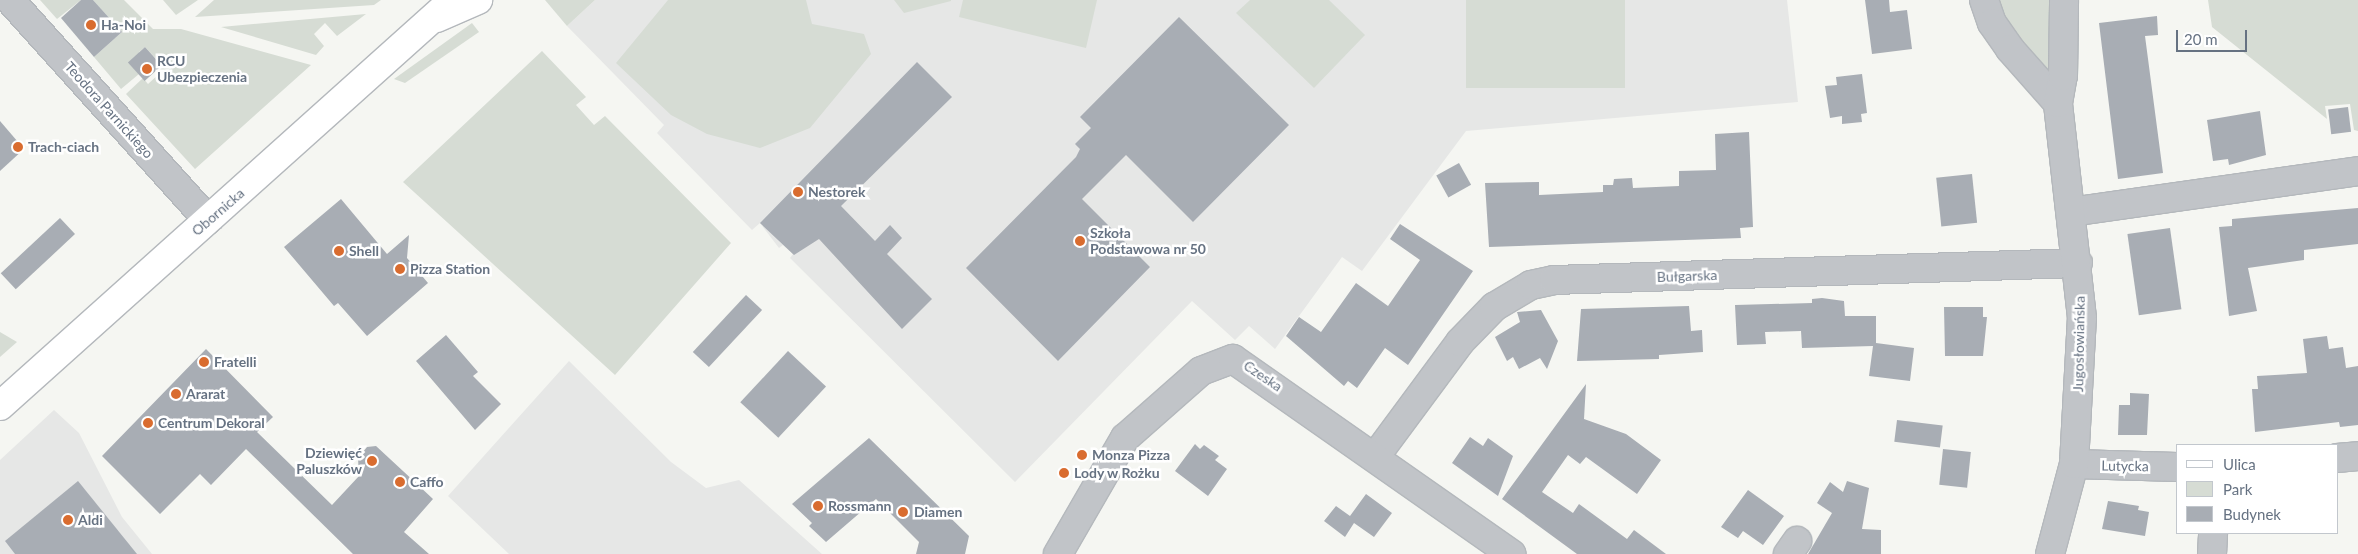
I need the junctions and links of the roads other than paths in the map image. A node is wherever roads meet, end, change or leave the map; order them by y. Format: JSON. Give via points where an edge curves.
{"nodes":[{"id":1,"x":10,"y":0,"type":"edge"},
{"id":2,"x":478,"y":0,"type":"edge"},
{"id":3,"x":1984,"y":0,"type":"edge"},
{"id":4,"x":2064,"y":0,"type":"edge"},
{"id":5,"x":444,"y":10,"type":"edge"},
{"id":6,"x":2058,"y":103,"type":"junction"},
{"id":7,"x":2358,"y":171,"type":"edge"},
{"id":8,"x":2072,"y":212,"type":"junction"},
{"id":9,"x":208,"y":220,"type":"junction"},
{"id":10,"x":2078,"y":263,"type":"junction"},
{"id":11,"x":0,"y":406,"type":"edge"},
{"id":12,"x":2358,"y":456,"type":"edge"},
{"id":13,"x":1375,"y":457,"type":"junction"},
{"id":14,"x":2338,"y":458,"type":"edge"},
{"id":15,"x":2074,"y":464,"type":"junction"},
{"id":16,"x":2176,"y":467,"type":"edge"},
{"id":17,"x":2213,"y":534,"type":"edge"},
{"id":18,"x":1062,"y":543,"type":"edge"},
{"id":19,"x":1511,"y":554,"type":"edge"},
{"id":20,"x":2050,"y":554,"type":"edge"},
{"id":21,"x":2212,"y":554,"type":"edge"}],
"edges":[{"from":1,"to":9,"type":"street","name":"Teodora Parnickiego"},
{"from":2,"to":5,"type":"main road","name":"Obornicka"},
{"from":3,"to":6,"type":"street","via":[[1992,24]]},
{"from":4,"to":6,"type":"street","name":"Jugosłowiańska","via":[[2063,76]]},
{"from":5,"to":9,"type":"main road","name":"Obornicka"},
{"from":6,"to":8,"type":"street","name":"Jugosłowiańska"},
{"from":7,"to":8,"type":"street"},
{"from":8,"to":10,"type":"street","name":"Jugosłowiańska"},
{"from":9,"to":11,"type":"main road","name":"Obornicka"},
{"from":10,"to":13,"type":"street","name":"Bułgarska","via":[[1554,280],[1531,285],[1494,308],[1460,342]]},
{"from":10,"to":15,"type":"street","name":"Jugosłowiańska","via":[[2082,318]]},
{"from":12,"to":14,"type":"street"},
{"from":13,"to":18,"type":"street","name":"Czeska","via":[[1244,362],[1224,360],[1201,371],[1125,438]]},
{"from":13,"to":19,"type":"street","name":"Czeska"},
{"from":15,"to":16,"type":"street","name":"Lutycka"},
{"from":15,"to":20,"type":"street","name":"Jugosłowiańska"},
{"from":17,"to":21,"type":"street"}]}
